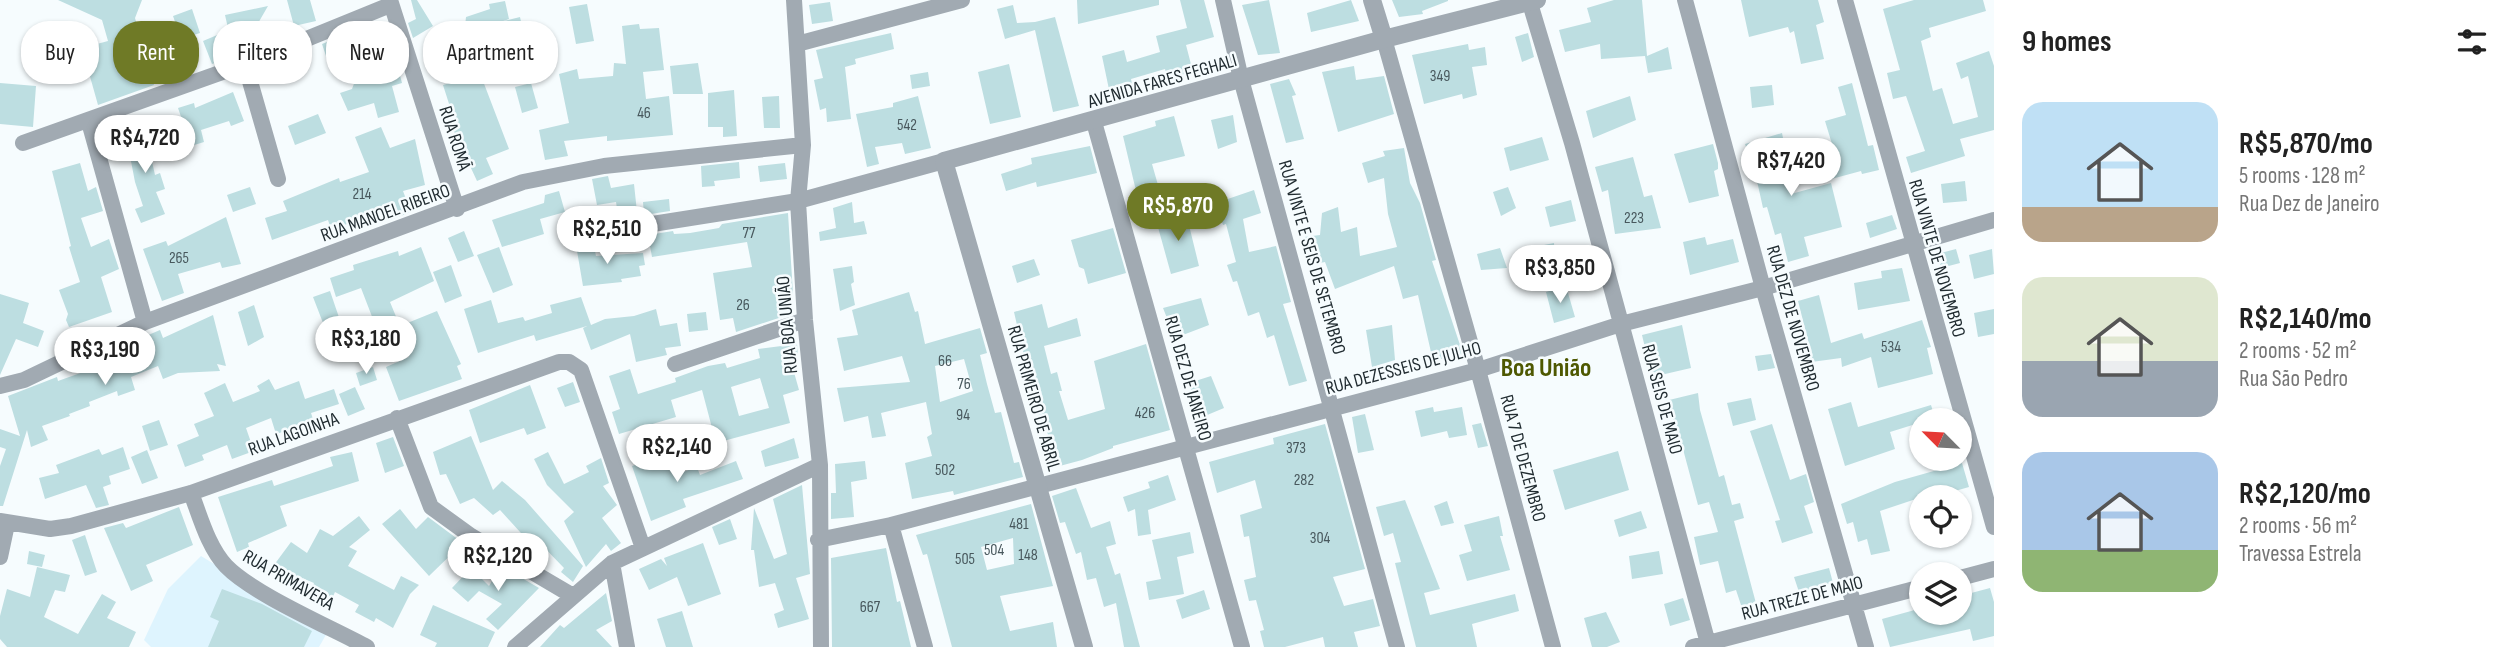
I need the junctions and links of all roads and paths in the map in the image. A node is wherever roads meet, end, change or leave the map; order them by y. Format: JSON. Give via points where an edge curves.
{"nodes":[{"id":1,"x":794,"y":0,"type":"edge"},
{"id":2,"x":962,"y":0,"type":"edge"},
{"id":3,"x":1223,"y":0,"type":"edge"},
{"id":4,"x":1373,"y":0,"type":"edge"},
{"id":5,"x":1685,"y":0,"type":"edge"},
{"id":6,"x":1845,"y":0,"type":"edge"},
{"id":7,"x":1532,"y":1,"type":"edge"},
{"id":8,"x":390,"y":2,"type":"edge"},
{"id":9,"x":312,"y":35,"type":"edge"},
{"id":10,"x":1384,"y":39,"type":"junction"},
{"id":11,"x":797,"y":44,"type":"junction"},
{"id":12,"x":213,"y":76,"type":"edge"},
{"id":13,"x":1241,"y":79,"type":"junction"},
{"id":14,"x":251,"y":84,"type":"edge"},
{"id":15,"x":89,"y":122,"type":"junction"},
{"id":16,"x":1094,"y":122,"type":"junction"},
{"id":17,"x":23,"y":143,"type":"dead end"},
{"id":18,"x":803,"y":145,"type":"junction"},
{"id":19,"x":944,"y":161,"type":"junction"},
{"id":20,"x":278,"y":179,"type":"dead end"},
{"id":21,"x":798,"y":201,"type":"junction"},
{"id":22,"x":457,"y":209,"type":"junction"},
{"id":23,"x":1994,"y":220,"type":"edge"},
{"id":24,"x":608,"y":231,"type":"dead end"},
{"id":25,"x":1912,"y":245,"type":"junction"},
{"id":26,"x":1763,"y":288,"type":"junction"},
{"id":27,"x":805,"y":320,"type":"junction"},
{"id":28,"x":145,"y":322,"type":"junction"},
{"id":29,"x":1621,"y":324,"type":"junction"},
{"id":30,"x":675,"y":364,"type":"dead end"},
{"id":31,"x":1478,"y":370,"type":"junction"},
{"id":32,"x":0,"y":386,"type":"edge"},
{"id":33,"x":1333,"y":408,"type":"junction"},
{"id":34,"x":397,"y":418,"type":"junction"},
{"id":35,"x":1187,"y":445,"type":"junction"},
{"id":36,"x":820,"y":465,"type":"junction"},
{"id":37,"x":1038,"y":484,"type":"junction"},
{"id":38,"x":191,"y":492,"type":"junction"},
{"id":39,"x":4,"y":523,"type":"edge"},
{"id":40,"x":891,"y":525,"type":"junction"},
{"id":41,"x":1994,"y":527,"type":"edge"},
{"id":42,"x":818,"y":540,"type":"junction"},
{"id":43,"x":643,"y":548,"type":"junction"},
{"id":44,"x":0,"y":556,"type":"edge"},
{"id":45,"x":612,"y":563,"type":"junction"},
{"id":46,"x":1994,"y":569,"type":"edge"},
{"id":47,"x":1972,"y":575,"type":"edge"},
{"id":48,"x":1909,"y":590,"type":"edge"},
{"id":49,"x":573,"y":596,"type":"junction"},
{"id":50,"x":1854,"y":604,"type":"junction"},
{"id":51,"x":1703,"y":646,"type":"edge"},
{"id":52,"x":366,"y":647,"type":"edge"},
{"id":53,"x":515,"y":647,"type":"edge"},
{"id":54,"x":627,"y":647,"type":"edge"},
{"id":55,"x":821,"y":647,"type":"edge"},
{"id":56,"x":925,"y":647,"type":"edge"},
{"id":57,"x":1084,"y":647,"type":"edge"},
{"id":58,"x":1242,"y":647,"type":"edge"},
{"id":59,"x":1398,"y":647,"type":"edge"},
{"id":60,"x":1553,"y":647,"type":"edge"},
{"id":61,"x":1866,"y":647,"type":"edge"}],
"edges":[{"from":1,"to":11,"type":"street","name":"RUA BOA UNIÃO"},
{"from":2,"to":11,"type":"street"},
{"from":3,"to":13,"type":"street","name":"RUA VINTE E SEIS DE SETEMBRO"},
{"from":4,"to":10,"type":"street"},
{"from":5,"to":26,"type":"street","name":"RUA DEZ DE NOVEMBRO"},
{"from":6,"to":25,"type":"street","name":"RUA VINTE DE NOVEMBRO"},
{"from":7,"to":10,"type":"street","name":"AVENIDA FARES FEGHALI"},
{"from":7,"to":29,"type":"street","name":"RUA SEIS DE MAIO"},
{"from":8,"to":9,"type":"street"},
{"from":8,"to":22,"type":"street","name":"RUA ROMÃ"},
{"from":10,"to":13,"type":"street","name":"AVENIDA FARES FEGHALI"},
{"from":10,"to":31,"type":"street","name":"RUA 7 DE DEZEMBRO"},
{"from":11,"to":18,"type":"street","name":"RUA BOA UNIÃO"},
{"from":12,"to":15,"type":"street"},
{"from":13,"to":16,"type":"street","name":"AVENIDA FARES FEGHALI"},
{"from":13,"to":33,"type":"street","name":"RUA VINTE E SEIS DE SETEMBRO"},
{"from":14,"to":20,"type":"street"},
{"from":15,"to":17,"type":"street"},
{"from":15,"to":28,"type":"street"},
{"from":16,"to":19,"type":"street","name":"AVENIDA FARES FEGHALI"},
{"from":16,"to":35,"type":"street","name":"RUA DEZ DE JANEIRO"},
{"from":18,"to":21,"type":"street","name":"RUA BOA UNIÃO"},
{"from":18,"to":22,"type":"street","name":"RUA MANOEL RIBEIRO","via":[[569,172],[523,182]]},
{"from":19,"to":21,"type":"street","name":"AVENIDA FARES FEGHALI"},
{"from":19,"to":37,"type":"street","name":"RUA PRIMEIRO DE ABRIL"},
{"from":21,"to":24,"type":"street","name":"AVENIDA FARES FEGHALI"},
{"from":21,"to":27,"type":"street","name":"RUA BOA UNIÃO"},
{"from":22,"to":28,"type":"street","name":"RUA MANOEL RIBEIRO"},
{"from":23,"to":25,"type":"street","name":"RUA DEZESSEIS DE JULHO"},
{"from":25,"to":26,"type":"street","name":"RUA DEZESSEIS DE JULHO"},
{"from":25,"to":41,"type":"street","name":"RUA VINTE DE NOVEMBRO"},
{"from":26,"to":29,"type":"street","name":"RUA DEZESSEIS DE JULHO"},
{"from":26,"to":50,"type":"street","name":"RUA DEZ DE NOVEMBRO"},
{"from":27,"to":30,"type":"street"},
{"from":27,"to":36,"type":"street","name":"RUA BOA UNIÃO"},
{"from":28,"to":32,"type":"street","name":"RUA MANOEL RIBEIRO","via":[[24,380]]},
{"from":29,"to":31,"type":"street","name":"RUA DEZESSEIS DE JULHO"},
{"from":29,"to":51,"type":"street","name":"RUA SEIS DE MAIO"},
{"from":31,"to":33,"type":"street","name":"RUA DEZESSEIS DE JULHO"},
{"from":31,"to":60,"type":"street","name":"RUA 7 DE DEZEMBRO"},
{"from":33,"to":35,"type":"street","name":"RUA DEZESSEIS DE JULHO"},
{"from":33,"to":59,"type":"street","name":"RUA VINTE E SEIS DE SETEMBRO"},
{"from":34,"to":38,"type":"street","name":"RUA LAGOINHA"},
{"from":34,"to":43,"type":"street","name":"RUA LAGOINHA","via":[[559,362],[577,366]]},
{"from":34,"to":49,"type":"street","via":[[431,507]]},
{"from":35,"to":37,"type":"street","name":"RUA DEZESSEIS DE JULHO"},
{"from":35,"to":58,"type":"street","name":"RUA DEZ DE JANEIRO"},
{"from":36,"to":42,"type":"street","name":"RUA BOA UNIÃO"},
{"from":36,"to":43,"type":"street"},
{"from":37,"to":40,"type":"street","name":"RUA DEZESSEIS DE JULHO"},
{"from":37,"to":57,"type":"street","name":"RUA PRIMEIRO DE ABRIL"},
{"from":38,"to":39,"type":"street","name":"RUA LAGOINHA","via":[[71,526],[50,529]]},
{"from":38,"to":52,"type":"street","name":"RUA PRIMAVERA","via":[[214,549],[226,566]]},
{"from":39,"to":44,"type":"street"},
{"from":40,"to":42,"type":"street","name":"RUA DEZESSEIS DE JULHO"},
{"from":40,"to":56,"type":"street"},
{"from":42,"to":55,"type":"street","name":"RUA BOA UNIÃO"},
{"from":43,"to":45,"type":"street"},
{"from":45,"to":49,"type":"street"},
{"from":45,"to":54,"type":"street"},
{"from":46,"to":47,"type":"street"},
{"from":48,"to":50,"type":"street","name":"RUA TREZE DE MAIO"},
{"from":49,"to":53,"type":"street"},
{"from":50,"to":51,"type":"street","name":"RUA TREZE DE MAIO"},
{"from":50,"to":61,"type":"street","name":"RUA DEZ DE NOVEMBRO"}]}
